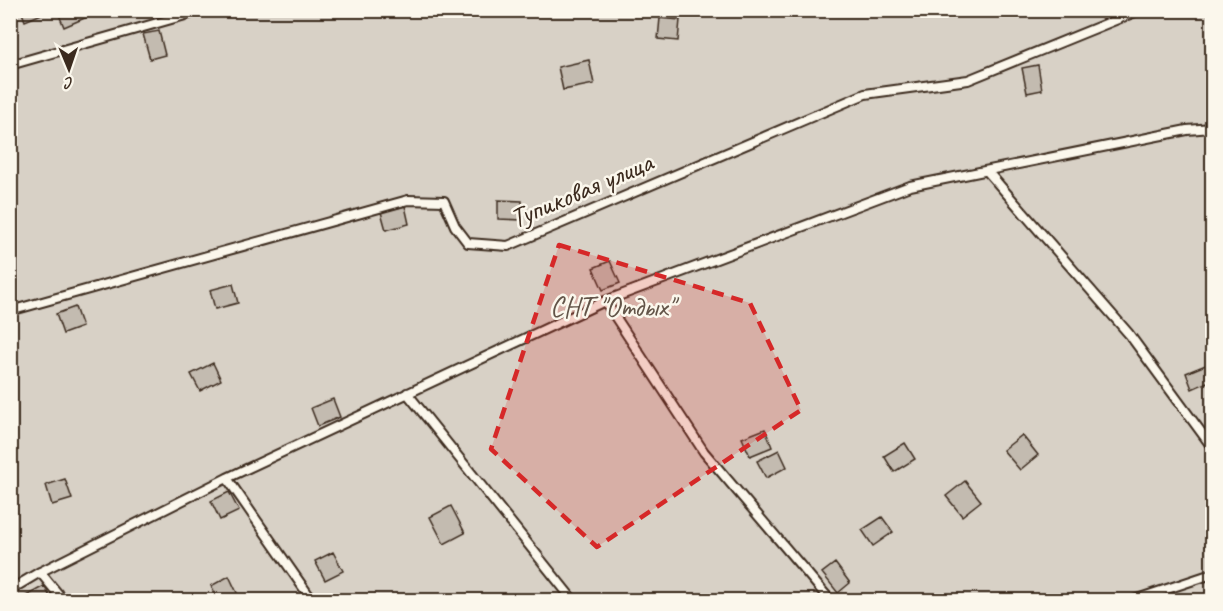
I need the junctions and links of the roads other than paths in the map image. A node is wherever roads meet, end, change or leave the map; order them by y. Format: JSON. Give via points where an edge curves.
{"nodes":[{"id":1,"x":203,"y":10,"type":"edge"},
{"id":2,"x":1140,"y":10,"type":"edge"},
{"id":3,"x":10,"y":65,"type":"edge"},
{"id":4,"x":1212,"y":128,"type":"edge"},
{"id":5,"x":988,"y":172,"type":"junction"},
{"id":6,"x":605,"y":301,"type":"junction"},
{"id":7,"x":10,"y":311,"type":"edge"},
{"id":8,"x":407,"y":393,"type":"junction"},
{"id":9,"x":1212,"y":447,"type":"edge"},
{"id":10,"x":227,"y":478,"type":"junction"},
{"id":11,"x":40,"y":572,"type":"junction"},
{"id":12,"x":1212,"y":574,"type":"edge"},
{"id":13,"x":10,"y":590,"type":"edge"},
{"id":14,"x":63,"y":600,"type":"edge"},
{"id":15,"x":312,"y":600,"type":"edge"},
{"id":16,"x":573,"y":600,"type":"edge"},
{"id":17,"x":830,"y":600,"type":"edge"},
{"id":18,"x":1134,"y":600,"type":"edge"}],
"edges":[{"from":1,"to":3,"type":"lane"},
{"from":2,"to":7,"type":"lane","name":"Тупиковая улица","via":[[968,80],[865,94],[508,246],[468,243],[444,201],[408,200]]},
{"from":4,"to":5,"type":"lane"},
{"from":5,"to":6,"type":"lane","via":[[910,186]]},
{"from":5,"to":9,"type":"lane","via":[[1129,334]]},
{"from":6,"to":8,"type":"lane"},
{"from":6,"to":17,"type":"lane","via":[[704,452]]},
{"from":8,"to":10,"type":"lane"},
{"from":8,"to":16,"type":"lane"},
{"from":10,"to":11,"type":"lane"},
{"from":10,"to":15,"type":"lane"},
{"from":11,"to":13,"type":"lane"},
{"from":11,"to":14,"type":"lane"},
{"from":12,"to":18,"type":"lane"}]}
